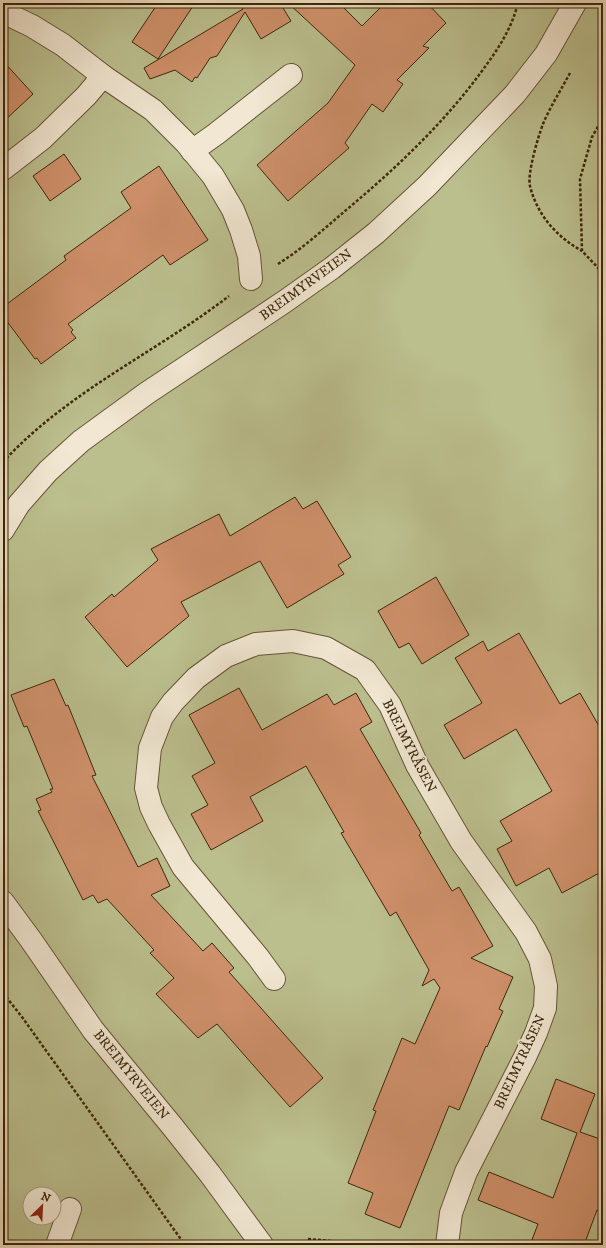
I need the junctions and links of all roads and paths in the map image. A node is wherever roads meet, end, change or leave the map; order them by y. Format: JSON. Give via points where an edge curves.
{"nodes":[{"id":1,"x":575,"y":4,"type":"edge"},
{"id":2,"x":3,"y":12,"type":"edge"},
{"id":3,"x":572,"y":69,"type":"dead end"},
{"id":4,"x":291,"y":75,"type":"dead end"},
{"id":5,"x":103,"y":76,"type":"junction"},
{"id":6,"x":603,"y":118,"type":"edge"},
{"id":7,"x":192,"y":151,"type":"junction"},
{"id":8,"x":3,"y":169,"type":"edge"},
{"id":9,"x":582,"y":251,"type":"junction"},
{"id":10,"x":603,"y":273,"type":"edge"},
{"id":11,"x":251,"y":279,"type":"dead end"},
{"id":12,"x":3,"y":530,"type":"edge"},
{"id":13,"x":3,"y":902,"type":"edge"},
{"id":14,"x":274,"y":979,"type":"dead end"},
{"id":15,"x":3,"y":993,"type":"edge"},
{"id":16,"x":70,"y":1210,"type":"dead end"},
{"id":17,"x":308,"y":1238,"type":"dead end"},
{"id":18,"x":57,"y":1245,"type":"edge"},
{"id":19,"x":186,"y":1245,"type":"edge"},
{"id":20,"x":262,"y":1245,"type":"edge"},
{"id":21,"x":340,"y":1245,"type":"edge"},
{"id":22,"x":447,"y":1245,"type":"edge"}],
"edges":[{"from":1,"to":12,"type":"street","name":"BREIMYRVEIEN","via":[[546,54],[515,94],[421,192],[332,268],[80,441],[48,471],[19,504]]},
{"from":2,"to":5,"type":"street","via":[[63,45]]},
{"from":3,"to":9,"type":"path","via":[[543,125],[533,156],[530,185],[539,211],[547,223],[570,244]]},
{"from":4,"to":7,"type":"street"},
{"from":5,"to":7,"type":"street","via":[[153,110]]},
{"from":5,"to":8,"type":"street","via":[[43,138]]},
{"from":6,"to":9,"type":"path","via":[[592,137],[580,179]]},
{"from":7,"to":11,"type":"street","via":[[213,176],[233,210],[249,256]]},
{"from":9,"to":10,"type":"path"},
{"from":13,"to":20,"type":"street","name":"BREIMYRVEIEN","via":[[94,1030],[210,1174]]},
{"from":14,"to":22,"type":"street","name":"BREIMYRÅSEN","via":[[183,867],[151,807],[146,788],[150,748],[162,717],[196,678],[226,656],[256,644],[293,641],[326,648],[365,670],[390,705],[417,765],[461,841],[526,932],[540,959],[546,986],[545,1008],[525,1057],[466,1172],[451,1214]]},
{"from":15,"to":19,"type":"path"},
{"from":16,"to":18,"type":"street"},
{"from":17,"to":21,"type":"path","via":[[332,1241]]}]}
